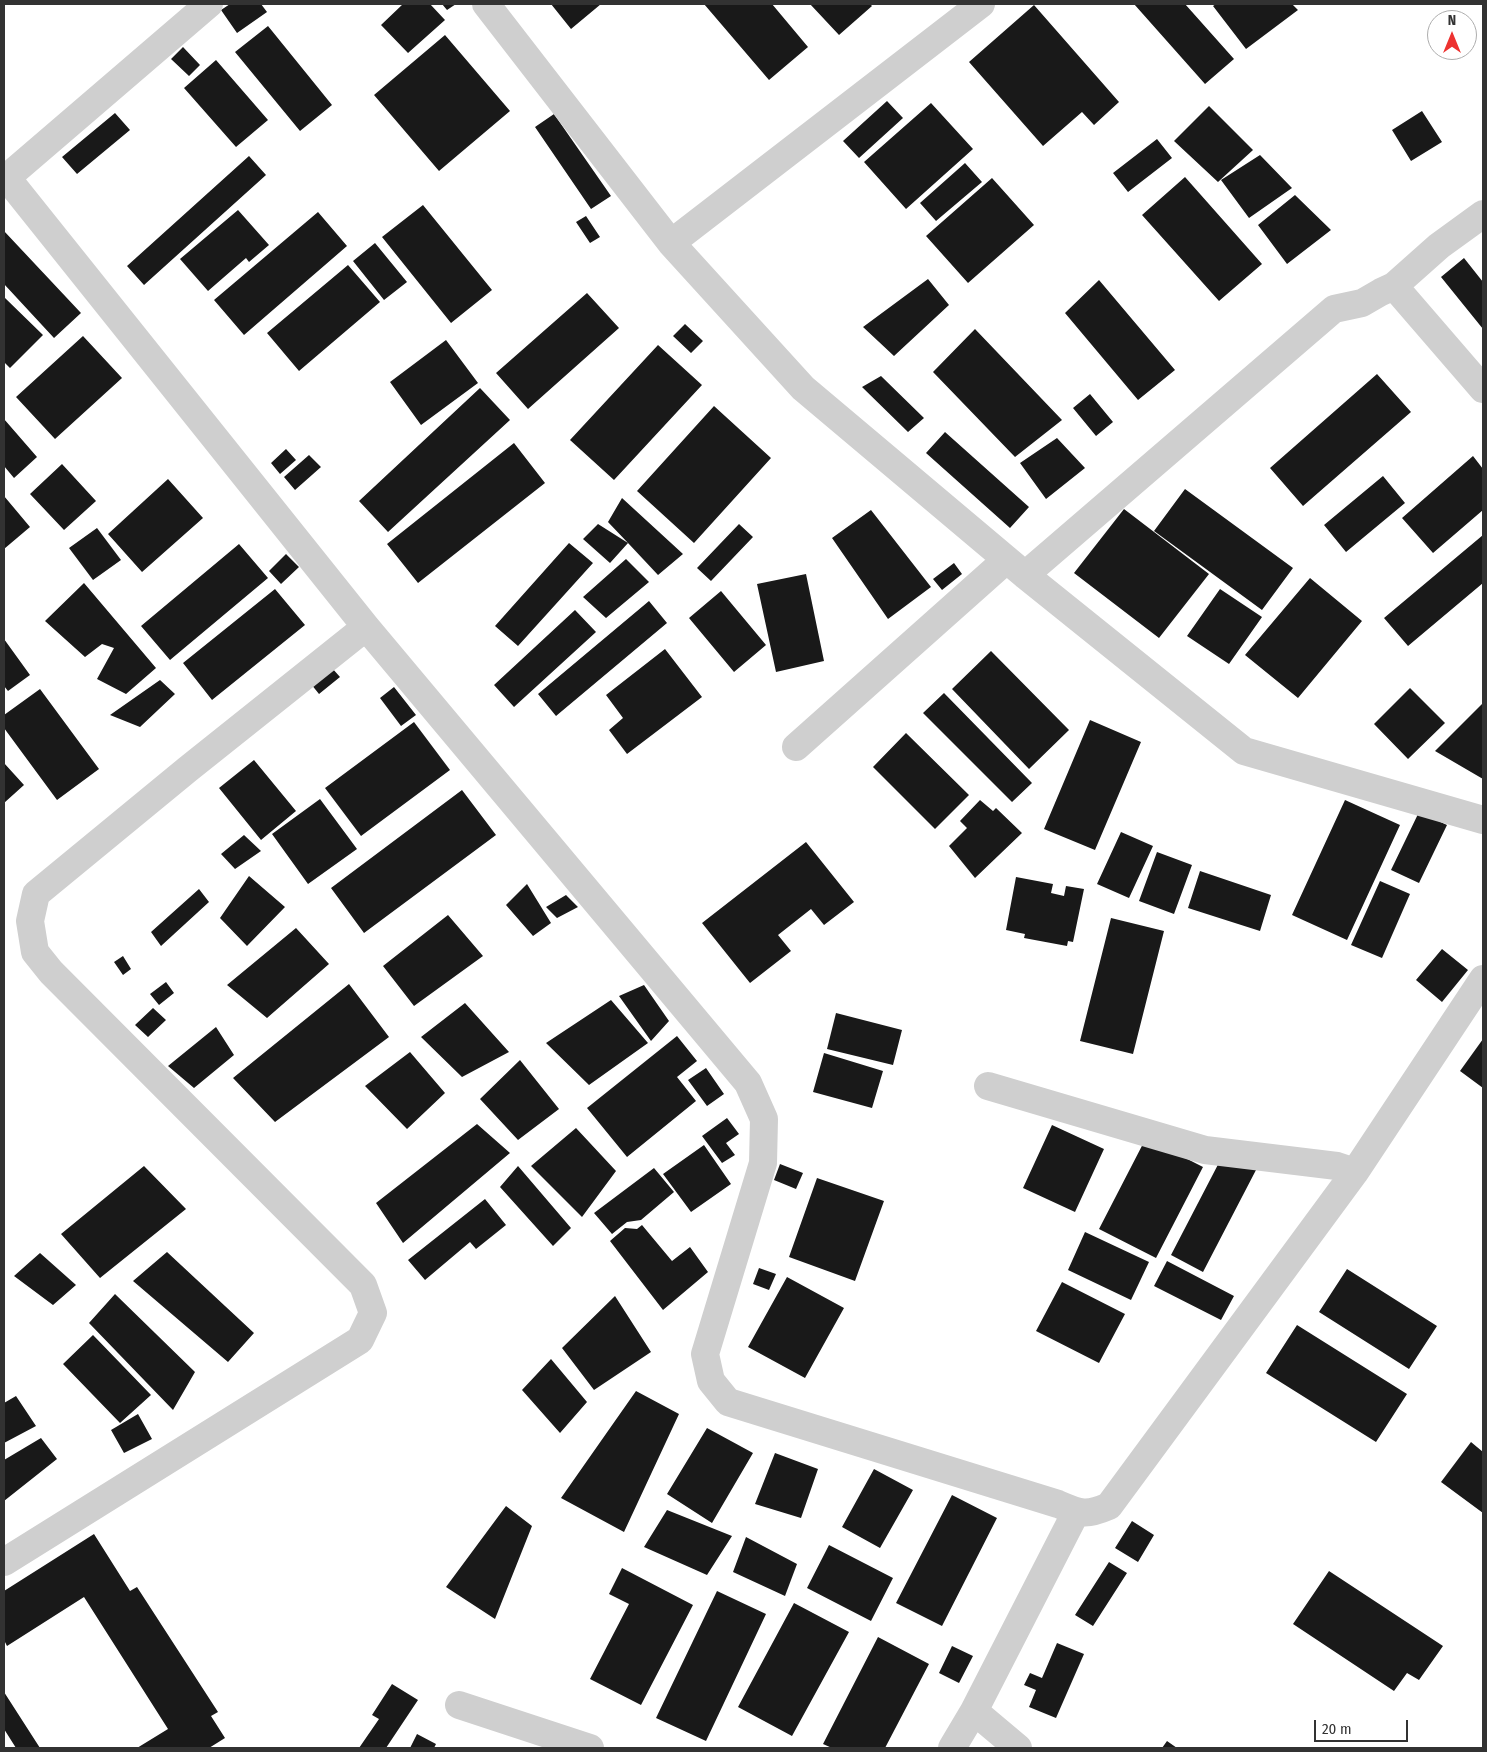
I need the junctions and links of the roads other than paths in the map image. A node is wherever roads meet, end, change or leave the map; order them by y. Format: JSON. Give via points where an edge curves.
{"nodes":[{"id":1,"x":208,"y":4,"type":"edge"},
{"id":2,"x":486,"y":4,"type":"edge"},
{"id":3,"x":981,"y":4,"type":"edge"},
{"id":4,"x":5,"y":179,"type":"edge"},
{"id":5,"x":1483,"y":214,"type":"edge"},
{"id":6,"x":671,"y":243,"type":"junction"},
{"id":7,"x":1394,"y":286,"type":"junction"},
{"id":8,"x":1483,"y":389,"type":"edge"},
{"id":9,"x":1016,"y":567,"type":"junction"},
{"id":10,"x":366,"y":626,"type":"junction"},
{"id":11,"x":796,"y":747,"type":"dead end"},
{"id":12,"x":1483,"y":820,"type":"edge"},
{"id":13,"x":1483,"y":978,"type":"edge"},
{"id":14,"x":988,"y":1086,"type":"dead end"},
{"id":15,"x":1355,"y":1172,"type":"junction"},
{"id":16,"x":1076,"y":1512,"type":"junction"},
{"id":17,"x":4,"y":1562,"type":"edge"},
{"id":18,"x":459,"y":1705,"type":"dead end"},
{"id":19,"x":974,"y":1711,"type":"junction"},
{"id":20,"x":590,"y":1748,"type":"edge"},
{"id":21,"x":952,"y":1748,"type":"edge"},
{"id":22,"x":1018,"y":1748,"type":"edge"}],
"edges":[{"from":1,"to":4,"type":"street"},
{"from":2,"to":6,"type":"street"},
{"from":3,"to":6,"type":"street"},
{"from":4,"to":10,"type":"street"},
{"from":5,"to":7,"type":"street","via":[[1439,246]]},
{"from":6,"to":9,"type":"street","via":[[803,388]]},
{"from":7,"to":8,"type":"street"},
{"from":7,"to":9,"type":"street","via":[[1362,303],[1334,309]]},
{"from":9,"to":11,"type":"street"},
{"from":9,"to":12,"type":"street","via":[[1244,751]]},
{"from":10,"to":16,"type":"street","via":[[748,1084],[764,1119],[763,1163],[705,1354],[711,1381],[728,1402]]},
{"from":10,"to":17,"type":"street","via":[[36,894],[30,921],[34,952],[51,972],[363,1285],[373,1313],[360,1340]]},
{"from":13,"to":15,"type":"street"},
{"from":14,"to":15,"type":"street","via":[[1204,1150],[1337,1166]]},
{"from":15,"to":16,"type":"street","via":[[1109,1506],[1092,1513]]},
{"from":16,"to":19,"type":"street"},
{"from":18,"to":20,"type":"street"},
{"from":19,"to":21,"type":"street"},
{"from":19,"to":22,"type":"street"}]}
